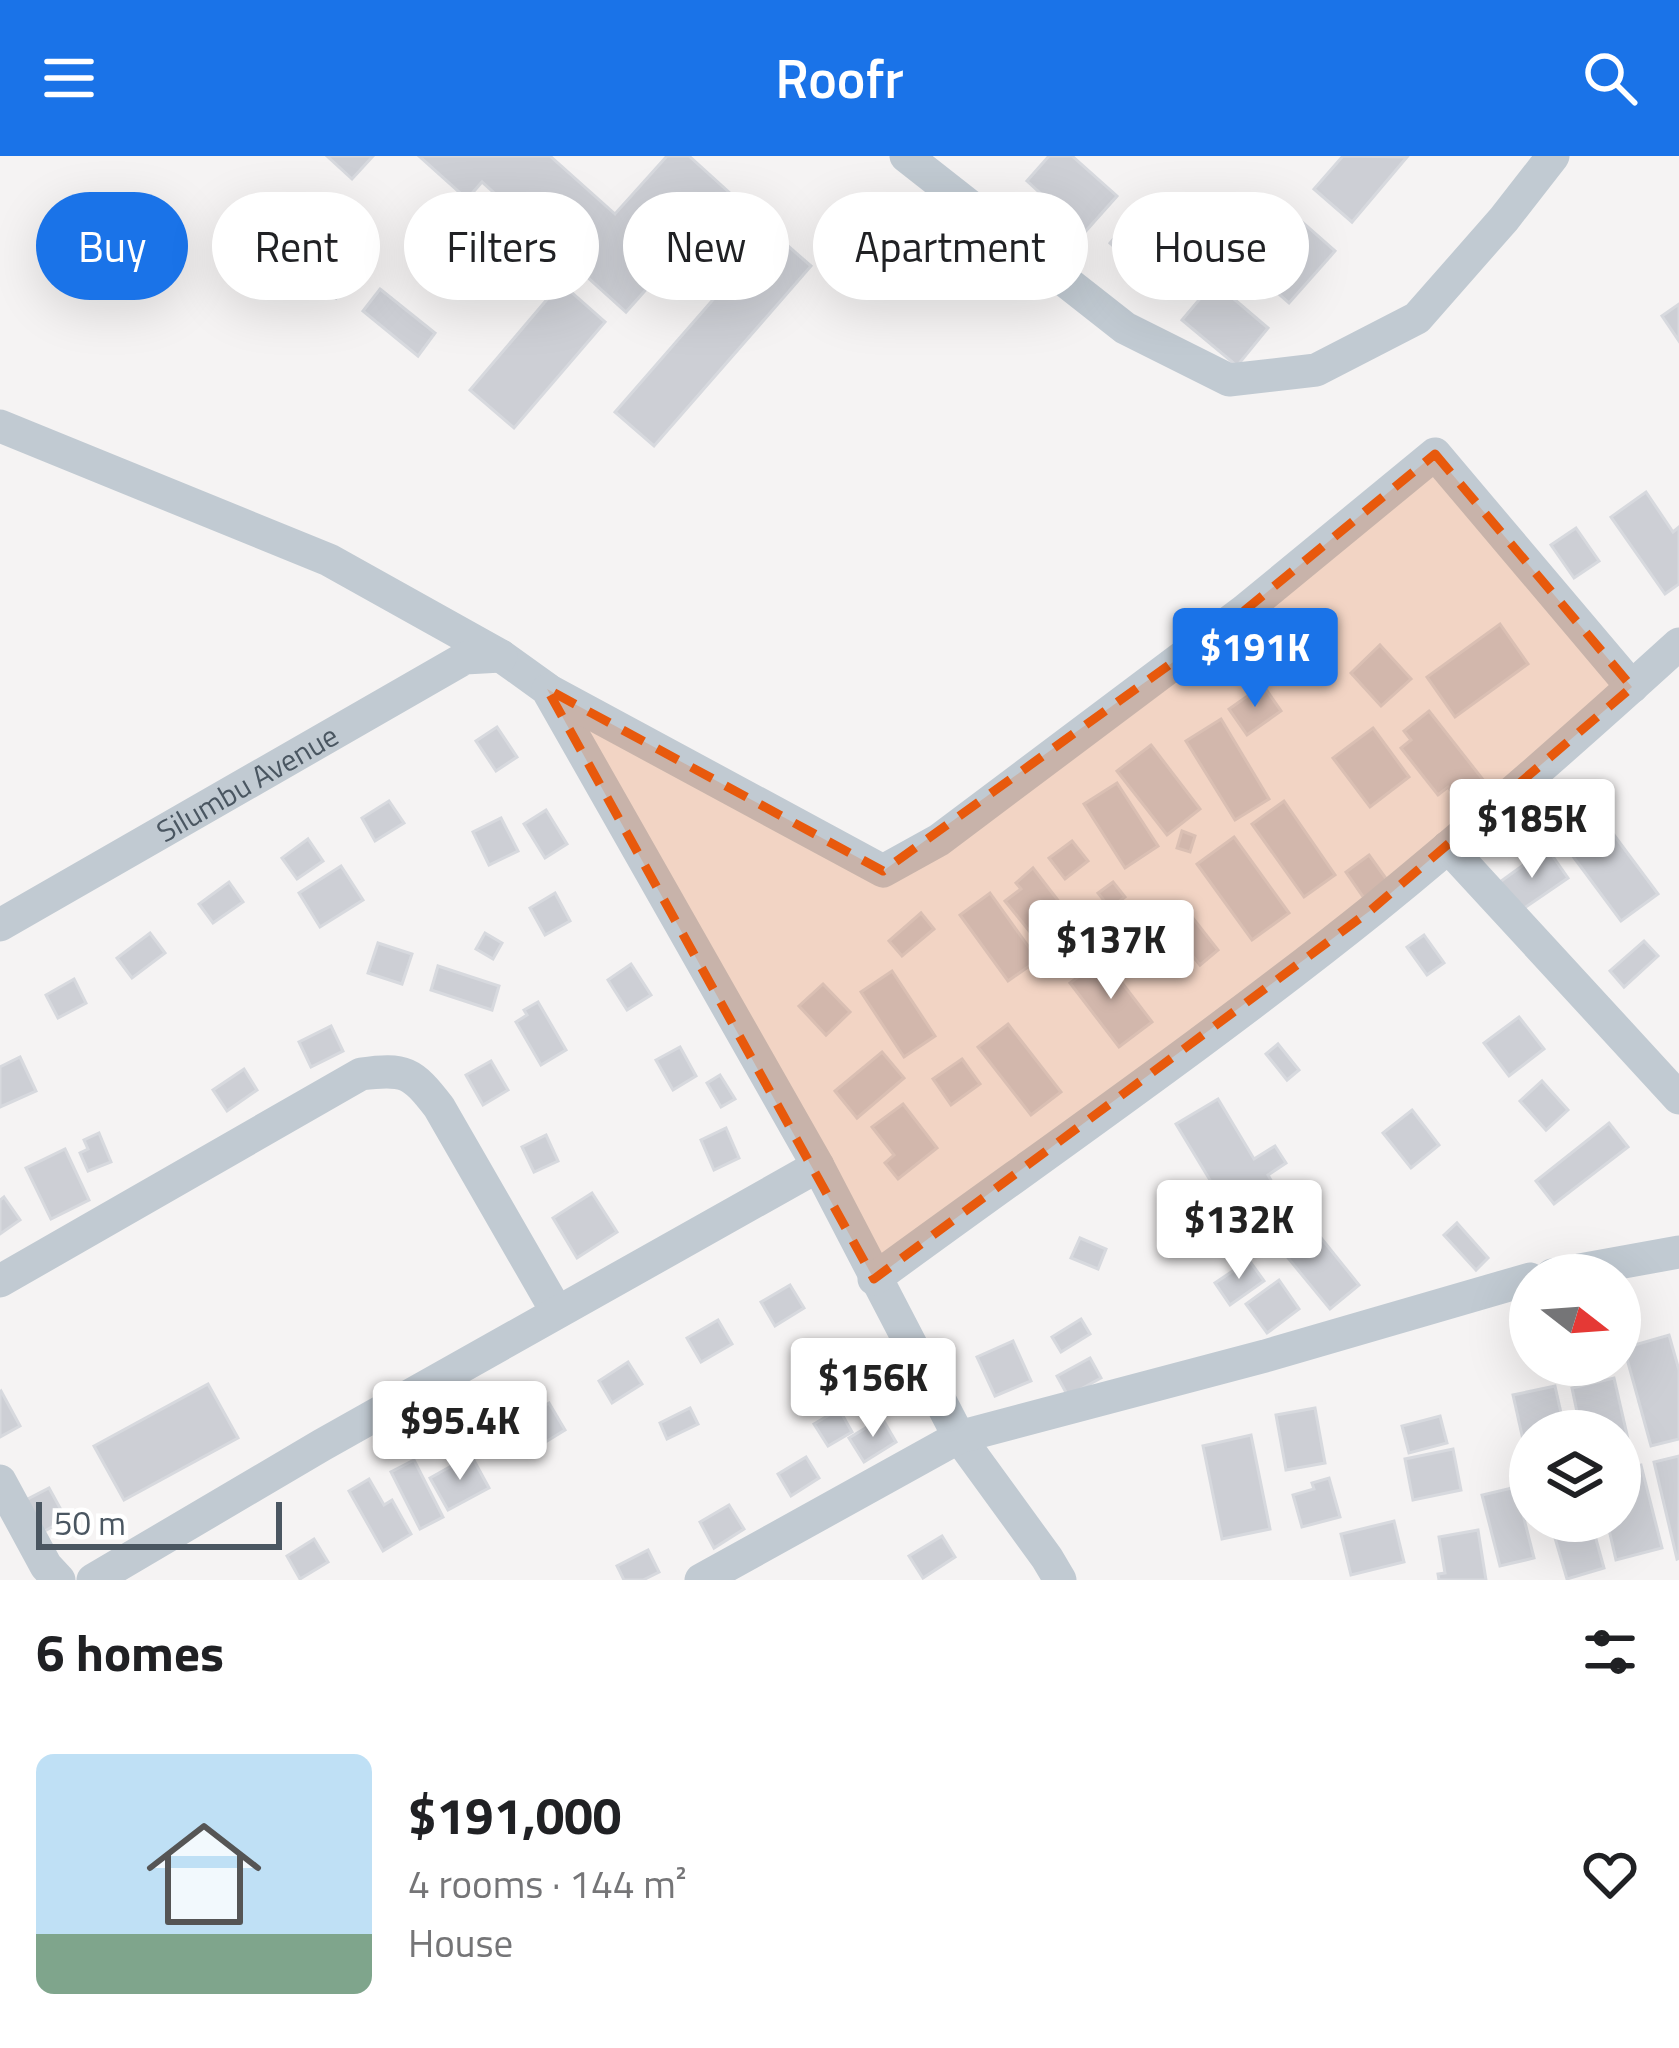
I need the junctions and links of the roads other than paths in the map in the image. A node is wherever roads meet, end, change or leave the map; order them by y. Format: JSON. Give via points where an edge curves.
{"nodes":[{"id":1,"x":906,"y":156,"type":"edge"},
{"id":2,"x":1552,"y":156,"type":"edge"},
{"id":3,"x":0,"y":426,"type":"edge"},
{"id":4,"x":1679,"y":644,"type":"edge"},
{"id":5,"x":501,"y":656,"type":"junction"},
{"id":6,"x":1631,"y":687,"type":"junction"},
{"id":7,"x":547,"y":689,"type":"junction"},
{"id":8,"x":1448,"y":847,"type":"junction"},
{"id":9,"x":0,"y":925,"type":"edge"},
{"id":10,"x":1679,"y":1098,"type":"edge"},
{"id":11,"x":818,"y":1166,"type":"junction"},
{"id":12,"x":1679,"y":1252,"type":"edge"},
{"id":13,"x":1641,"y":1259,"type":"edge"},
{"id":14,"x":874,"y":1279,"type":"junction"},
{"id":15,"x":0,"y":1281,"type":"edge"},
{"id":16,"x":1509,"y":1285,"type":"edge"},
{"id":17,"x":557,"y":1312,"type":"junction"},
{"id":18,"x":959,"y":1437,"type":"junction"},
{"id":19,"x":0,"y":1480,"type":"edge"},
{"id":20,"x":59,"y":1580,"type":"edge"},
{"id":21,"x":93,"y":1580,"type":"edge"},
{"id":22,"x":701,"y":1580,"type":"edge"},
{"id":23,"x":1060,"y":1580,"type":"edge"}],
"edges":[{"from":1,"to":2,"type":"street","via":[[1125,328],[1229,380],[1316,370],[1417,318]]},
{"from":3,"to":5,"type":"street","via":[[329,560]]},
{"from":4,"to":6,"type":"street"},
{"from":5,"to":7,"type":"street"},
{"from":5,"to":9,"type":"street","name":"Silumbu Avenue","via":[[465,658]]},
{"from":6,"to":7,"type":"street","via":[[1435,454],[1244,611],[939,840],[883,872]]},
{"from":6,"to":8,"type":"street"},
{"from":7,"to":11,"type":"street"},
{"from":8,"to":10,"type":"street"},
{"from":8,"to":14,"type":"street","via":[[1211,1033]]},
{"from":11,"to":14,"type":"street"},
{"from":11,"to":17,"type":"street"},
{"from":12,"to":13,"type":"street"},
{"from":14,"to":18,"type":"street"},
{"from":15,"to":17,"type":"street","via":[[361,1074],[394,1070],[421,1083],[440,1107]]},
{"from":16,"to":18,"type":"street"},
{"from":17,"to":21,"type":"street"},
{"from":18,"to":22,"type":"street"},
{"from":18,"to":23,"type":"street"},
{"from":19,"to":20,"type":"street"}]}
